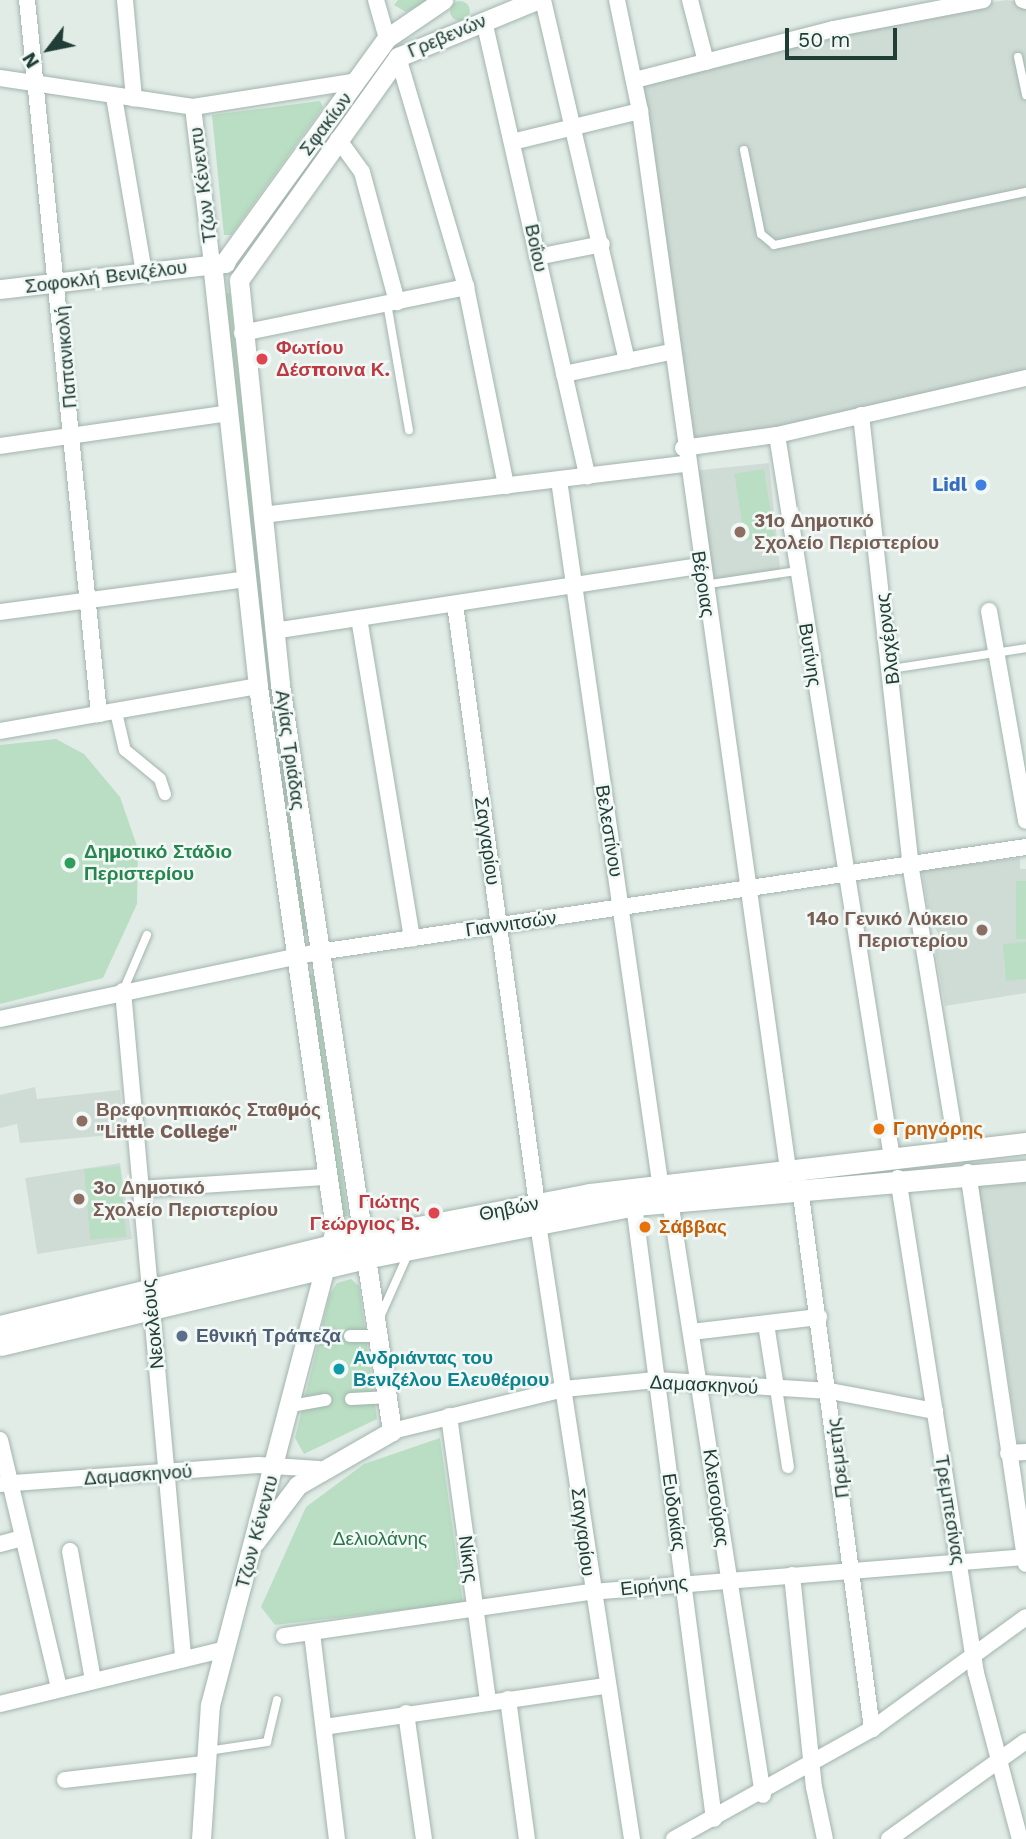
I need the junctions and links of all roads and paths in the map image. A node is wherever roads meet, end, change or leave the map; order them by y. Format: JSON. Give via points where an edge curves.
{"nodes":[{"id":1,"x":27,"y":0,"type":"edge"},
{"id":2,"x":125,"y":0,"type":"edge"},
{"id":3,"x":376,"y":0,"type":"edge"},
{"id":4,"x":443,"y":0,"type":"edge"},
{"id":5,"x":536,"y":0,"type":"edge"},
{"id":6,"x":542,"y":0,"type":"edge"},
{"id":7,"x":617,"y":0,"type":"edge"},
{"id":8,"x":690,"y":0,"type":"edge"},
{"id":9,"x":983,"y":0,"type":"edge"},
{"id":10,"x":947,"y":3,"type":"edge"},
{"id":11,"x":484,"y":21,"type":"junction"},
{"id":12,"x":387,"y":38,"type":"junction"},
{"id":13,"x":398,"y":57,"type":"junction"},
{"id":14,"x":1018,"y":57,"type":"dead end"},
{"id":15,"x":706,"y":62,"type":"junction"},
{"id":16,"x":0,"y":78,"type":"edge"},
{"id":17,"x":635,"y":80,"type":"junction"},
{"id":18,"x":357,"y":81,"type":"junction"},
{"id":19,"x":32,"y":84,"type":"junction"},
{"id":20,"x":1026,"y":95,"type":"edge"},
{"id":21,"x":114,"y":97,"type":"junction"},
{"id":22,"x":134,"y":99,"type":"junction"},
{"id":23,"x":193,"y":107,"type":"junction"},
{"id":24,"x":640,"y":111,"type":"junction"},
{"id":25,"x":573,"y":127,"type":"junction"},
{"id":26,"x":338,"y":139,"type":"junction"},
{"id":27,"x":512,"y":142,"type":"junction"},
{"id":28,"x":744,"y":150,"type":"dead end"},
{"id":29,"x":1026,"y":192,"type":"edge"},
{"id":30,"x":601,"y":244,"type":"junction"},
{"id":31,"x":537,"y":257,"type":"junction"},
{"id":32,"x":248,"y":261,"type":"junction"},
{"id":33,"x":218,"y":263,"type":"junction"},
{"id":34,"x":144,"y":272,"type":"junction"},
{"id":35,"x":60,"y":282,"type":"junction"},
{"id":36,"x":466,"y":287,"type":"junction"},
{"id":37,"x":0,"y":289,"type":"edge"},
{"id":38,"x":392,"y":302,"type":"junction"},
{"id":39,"x":243,"y":333,"type":"junction"},
{"id":40,"x":670,"y":352,"type":"junction"},
{"id":41,"x":627,"y":361,"type":"junction"},
{"id":42,"x":564,"y":374,"type":"junction"},
{"id":43,"x":1026,"y":378,"type":"edge"},
{"id":44,"x":228,"y":413,"type":"junction"},
{"id":45,"x":862,"y":415,"type":"junction"},
{"id":46,"x":409,"y":430,"type":"dead end"},
{"id":47,"x":777,"y":435,"type":"junction"},
{"id":48,"x":72,"y":436,"type":"junction"},
{"id":49,"x":0,"y":446,"type":"edge"},
{"id":50,"x":684,"y":456,"type":"junction"},
{"id":51,"x":587,"y":477,"type":"junction"},
{"id":52,"x":559,"y":480,"type":"junction"},
{"id":53,"x":506,"y":486,"type":"junction"},
{"id":54,"x":262,"y":515,"type":"junction"},
{"id":55,"x":700,"y":566,"type":"junction"},
{"id":56,"x":797,"y":572,"type":"junction"},
{"id":57,"x":246,"y":579,"type":"junction"},
{"id":58,"x":703,"y":585,"type":"junction"},
{"id":59,"x":572,"y":586,"type":"junction"},
{"id":60,"x":86,"y":600,"type":"junction"},
{"id":61,"x":455,"y":604,"type":"junction"},
{"id":62,"x":989,"y":611,"type":"dead end"},
{"id":63,"x":0,"y":612,"type":"edge"},
{"id":64,"x":359,"y":618,"type":"junction"},
{"id":65,"x":274,"y":631,"type":"junction"},
{"id":66,"x":1026,"y":648,"type":"edge"},
{"id":67,"x":996,"y":652,"type":"junction"},
{"id":68,"x":891,"y":668,"type":"junction"},
{"id":69,"x":258,"y":686,"type":"junction"},
{"id":70,"x":116,"y":712,"type":"junction"},
{"id":71,"x":99,"y":714,"type":"junction"},
{"id":72,"x":0,"y":731,"type":"edge"},
{"id":73,"x":1018,"y":735,"type":"edge"},
{"id":74,"x":165,"y":794,"type":"dead end"},
{"id":75,"x":1026,"y":821,"type":"edge"},
{"id":76,"x":1026,"y":848,"type":"edge"},
{"id":77,"x":911,"y":864,"type":"junction"},
{"id":78,"x":844,"y":875,"type":"junction"},
{"id":79,"x":751,"y":888,"type":"junction"},
{"id":80,"x":621,"y":908,"type":"junction"},
{"id":81,"x":498,"y":926,"type":"junction"},
{"id":82,"x":147,"y":935,"type":"dead end"},
{"id":83,"x":412,"y":939,"type":"junction"},
{"id":84,"x":319,"y":952,"type":"junction"},
{"id":85,"x":296,"y":956,"type":"junction"},
{"id":86,"x":123,"y":991,"type":"junction"},
{"id":87,"x":0,"y":1019,"type":"edge"},
{"id":88,"x":1026,"y":1143,"type":"edge"},
{"id":89,"x":957,"y":1149,"type":"junction"},
{"id":90,"x":895,"y":1168,"type":"junction"},
{"id":91,"x":968,"y":1172,"type":"junction"},
{"id":92,"x":1022,"y":1172,"type":"edge"},
{"id":93,"x":328,"y":1177,"type":"junction"},
{"id":94,"x":794,"y":1178,"type":"junction"},
{"id":95,"x":140,"y":1189,"type":"junction"},
{"id":96,"x":665,"y":1191,"type":"junction"},
{"id":97,"x":634,"y":1205,"type":"junction"},
{"id":98,"x":537,"y":1214,"type":"junction"},
{"id":99,"x":334,"y":1237,"type":"junction"},
{"id":100,"x":363,"y":1248,"type":"junction"},
{"id":101,"x":411,"y":1248,"type":"junction"},
{"id":102,"x":327,"y":1266,"type":"junction"},
{"id":103,"x":150,"y":1299,"type":"junction"},
{"id":104,"x":819,"y":1317,"type":"junction"},
{"id":105,"x":766,"y":1324,"type":"junction"},
{"id":106,"x":0,"y":1326,"type":"edge"},
{"id":107,"x":377,"y":1331,"type":"junction"},
{"id":108,"x":691,"y":1332,"type":"junction"},
{"id":109,"x":309,"y":1336,"type":"junction"},
{"id":110,"x":350,"y":1336,"type":"dead end"},
{"id":111,"x":332,"y":1337,"type":"dead end"},
{"id":112,"x":0,"y":1345,"type":"edge"},
{"id":113,"x":656,"y":1380,"type":"junction"},
{"id":114,"x":701,"y":1387,"type":"junction"},
{"id":115,"x":776,"y":1388,"type":"junction"},
{"id":116,"x":564,"y":1389,"type":"junction"},
{"id":117,"x":830,"y":1391,"type":"junction"},
{"id":118,"x":386,"y":1397,"type":"junction"},
{"id":119,"x":351,"y":1399,"type":"dead end"},
{"id":120,"x":325,"y":1400,"type":"dead end"},
{"id":121,"x":291,"y":1406,"type":"junction"},
{"id":122,"x":935,"y":1411,"type":"junction"},
{"id":123,"x":449,"y":1416,"type":"junction"},
{"id":124,"x":392,"y":1432,"type":"junction"},
{"id":125,"x":0,"y":1440,"type":"edge"},
{"id":126,"x":1026,"y":1452,"type":"edge"},
{"id":127,"x":1008,"y":1453,"type":"junction"},
{"id":128,"x":275,"y":1465,"type":"junction"},
{"id":129,"x":788,"y":1468,"type":"dead end"},
{"id":130,"x":319,"y":1469,"type":"junction"},
{"id":131,"x":166,"y":1473,"type":"junction"},
{"id":132,"x":5,"y":1483,"type":"edge"},
{"id":133,"x":23,"y":1538,"type":"junction"},
{"id":134,"x":255,"y":1542,"type":"junction"},
{"id":135,"x":0,"y":1544,"type":"edge"},
{"id":136,"x":70,"y":1552,"type":"dead end"},
{"id":137,"x":1025,"y":1559,"type":"edge"},
{"id":138,"x":959,"y":1562,"type":"junction"},
{"id":139,"x":851,"y":1572,"type":"junction"},
{"id":140,"x":792,"y":1575,"type":"junction"},
{"id":141,"x":728,"y":1579,"type":"junction"},
{"id":142,"x":683,"y":1583,"type":"junction"},
{"id":143,"x":591,"y":1592,"type":"junction"},
{"id":144,"x":475,"y":1611,"type":"junction"},
{"id":145,"x":1026,"y":1617,"type":"edge"},
{"id":146,"x":312,"y":1633,"type":"junction"},
{"id":147,"x":284,"y":1636,"type":"dead end"},
{"id":148,"x":225,"y":1649,"type":"junction"},
{"id":149,"x":183,"y":1656,"type":"junction"},
{"id":150,"x":973,"y":1656,"type":"junction"},
{"id":151,"x":93,"y":1679,"type":"junction"},
{"id":152,"x":606,"y":1686,"type":"junction"},
{"id":153,"x":59,"y":1688,"type":"junction"},
{"id":154,"x":508,"y":1699,"type":"junction"},
{"id":155,"x":277,"y":1700,"type":"dead end"},
{"id":156,"x":488,"y":1702,"type":"junction"},
{"id":157,"x":0,"y":1704,"type":"edge"},
{"id":158,"x":406,"y":1713,"type":"junction"},
{"id":159,"x":324,"y":1727,"type":"junction"},
{"id":160,"x":872,"y":1730,"type":"junction"},
{"id":161,"x":1026,"y":1741,"type":"edge"},
{"id":162,"x":205,"y":1757,"type":"junction"},
{"id":163,"x":1000,"y":1760,"type":"junction"},
{"id":164,"x":812,"y":1767,"type":"junction"},
{"id":165,"x":65,"y":1780,"type":"dead end"},
{"id":166,"x":762,"y":1795,"type":"junction"},
{"id":167,"x":715,"y":1819,"type":"junction"},
{"id":168,"x":201,"y":1839,"type":"edge"},
{"id":169,"x":337,"y":1839,"type":"edge"},
{"id":170,"x":424,"y":1839,"type":"edge"},
{"id":171,"x":527,"y":1839,"type":"edge"},
{"id":172,"x":632,"y":1839,"type":"edge"},
{"id":173,"x":674,"y":1839,"type":"edge"},
{"id":174,"x":825,"y":1839,"type":"edge"},
{"id":175,"x":889,"y":1839,"type":"edge"},
{"id":176,"x":1020,"y":1839,"type":"edge"}],
"edges":[{"from":1,"to":19,"type":"street","name":"Παπανικολή"},
{"from":2,"to":22,"type":"street"},
{"from":3,"to":12,"type":"street"},
{"from":4,"to":12,"type":"street","name":"Σφακίων"},
{"from":5,"to":11,"type":"street","name":"Γρεβενών"},
{"from":6,"to":25,"type":"street"},
{"from":7,"to":17,"type":"street","name":"Βέροιας"},
{"from":8,"to":15,"type":"street"},
{"from":9,"to":10,"type":"street"},
{"from":10,"to":15,"type":"street"},
{"from":11,"to":13,"type":"street","name":"Γρεβενών"},
{"from":11,"to":27,"type":"street","name":"Βοΐου"},
{"from":12,"to":13,"type":"street"},
{"from":12,"to":18,"type":"street","name":"Σφακίων"},
{"from":13,"to":26,"type":"street","name":"Σφακίων"},
{"from":13,"to":36,"type":"street"},
{"from":14,"to":20,"type":"lane"},
{"from":15,"to":17,"type":"street"},
{"from":16,"to":19,"type":"street"},
{"from":17,"to":24,"type":"street","name":"Βέροιας"},
{"from":18,"to":23,"type":"street"},
{"from":18,"to":33,"type":"street","name":"Σφακίων"},
{"from":19,"to":21,"type":"street"},
{"from":19,"to":35,"type":"street","name":"Παπανικολή"},
{"from":21,"to":22,"type":"street"},
{"from":21,"to":34,"type":"street"},
{"from":22,"to":23,"type":"street"},
{"from":23,"to":33,"type":"street","name":"Τζων Κένεντυ"},
{"from":24,"to":25,"type":"street"},
{"from":24,"to":40,"type":"street","name":"Βέροιας"},
{"from":25,"to":27,"type":"street"},
{"from":25,"to":30,"type":"street"},
{"from":26,"to":32,"type":"street","name":"Σφακίων"},
{"from":26,"to":38,"type":"street","via":[[362,172]]},
{"from":27,"to":31,"type":"street","name":"Βοΐου"},
{"from":28,"to":29,"type":"lane","via":[[761,234],[774,245]]},
{"from":30,"to":31,"type":"street"},
{"from":30,"to":41,"type":"street"},
{"from":31,"to":42,"type":"street","name":"Βοΐου"},
{"from":32,"to":33,"type":"street"},
{"from":32,"to":39,"type":"street","name":"Αγίας Τριάδας","via":[[238,290]]},
{"from":33,"to":34,"type":"street","name":"Σοφοκλή Βενιζέλου"},
{"from":33,"to":44,"type":"street","name":"Αγίας Τριάδας"},
{"from":34,"to":35,"type":"street","name":"Σοφοκλή Βενιζέλου"},
{"from":35,"to":37,"type":"street","name":"Σοφοκλή Βενιζέλου"},
{"from":35,"to":48,"type":"street","name":"Παπανικολή"},
{"from":36,"to":38,"type":"street"},
{"from":36,"to":53,"type":"street"},
{"from":38,"to":39,"type":"street"},
{"from":38,"to":46,"type":"lane"},
{"from":39,"to":54,"type":"street","name":"Αγίας Τριάδας"},
{"from":40,"to":41,"type":"street"},
{"from":40,"to":50,"type":"street","name":"Βέροιας"},
{"from":41,"to":42,"type":"street"},
{"from":42,"to":51,"type":"street","name":"Βοΐου"},
{"from":43,"to":45,"type":"street"},
{"from":44,"to":48,"type":"street"},
{"from":44,"to":57,"type":"street","name":"Αγίας Τριάδας"},
{"from":45,"to":47,"type":"street"},
{"from":45,"to":68,"type":"street","name":"Βλαχέρνας"},
{"from":47,"to":50,"type":"street"},
{"from":47,"to":56,"type":"street","name":"Βυτίνης"},
{"from":48,"to":49,"type":"street"},
{"from":48,"to":60,"type":"street","name":"Παπανικολή"},
{"from":50,"to":51,"type":"street"},
{"from":50,"to":55,"type":"street","name":"Βέροιας"},
{"from":51,"to":52,"type":"street"},
{"from":52,"to":53,"type":"street"},
{"from":52,"to":59,"type":"street","name":"Βελεστίνου"},
{"from":53,"to":54,"type":"street"},
{"from":54,"to":65,"type":"street","name":"Αγίας Τριάδας"},
{"from":55,"to":58,"type":"street","name":"Βέροιας"},
{"from":55,"to":59,"type":"street"},
{"from":56,"to":58,"type":"lane"},
{"from":56,"to":78,"type":"street","name":"Βυτίνης"},
{"from":57,"to":60,"type":"street"},
{"from":57,"to":69,"type":"street","name":"Αγίας Τριάδας"},
{"from":58,"to":79,"type":"street","name":"Βέροιας"},
{"from":59,"to":61,"type":"street"},
{"from":59,"to":80,"type":"street","name":"Βελεστίνου"},
{"from":60,"to":63,"type":"street"},
{"from":60,"to":71,"type":"street","name":"Παπανικολή"},
{"from":61,"to":64,"type":"street"},
{"from":61,"to":81,"type":"street","name":"Σαγγαρίου"},
{"from":62,"to":67,"type":"street"},
{"from":64,"to":65,"type":"street"},
{"from":64,"to":83,"type":"street"},
{"from":65,"to":84,"type":"street","name":"Αγίας Τριάδας"},
{"from":66,"to":67,"type":"lane"},
{"from":67,"to":68,"type":"lane"},
{"from":67,"to":73,"type":"street"},
{"from":68,"to":77,"type":"street","name":"Βλαχέρνας"},
{"from":69,"to":70,"type":"street"},
{"from":69,"to":85,"type":"street","name":"Αγίας Τριάδας"},
{"from":70,"to":71,"type":"street"},
{"from":70,"to":74,"type":"street","via":[[125,750],[160,779]]},
{"from":71,"to":72,"type":"street"},
{"from":73,"to":75,"type":"street"},
{"from":76,"to":77,"type":"street","name":"Γιαννιτσών"},
{"from":77,"to":78,"type":"street","name":"Γιαννιτσών"},
{"from":77,"to":89,"type":"street","name":"Βλαχέρνας"},
{"from":78,"to":79,"type":"street","name":"Γιαννιτσών"},
{"from":78,"to":90,"type":"street","name":"Τρεμπεσίνας"},
{"from":79,"to":80,"type":"street","name":"Γιαννιτσών"},
{"from":79,"to":94,"type":"street","name":"Βέροιας"},
{"from":80,"to":81,"type":"street","name":"Γιαννιτσών"},
{"from":80,"to":96,"type":"street","name":"Βελεστίνου"},
{"from":81,"to":83,"type":"street","name":"Γιαννιτσών"},
{"from":81,"to":98,"type":"street","name":"Σαγγαρίου"},
{"from":82,"to":86,"type":"lane"},
{"from":83,"to":84,"type":"street","name":"Γιαννιτσών"},
{"from":84,"to":85,"type":"street","name":"Γιαννιτσών"},
{"from":84,"to":100,"type":"street","name":"Αγίας Τριάδας"},
{"from":85,"to":86,"type":"street","name":"Γιαννιτσών"},
{"from":85,"to":93,"type":"street","name":"Αγίας Τριάδας"},
{"from":86,"to":87,"type":"street","name":"Γιαννιτσών"},
{"from":86,"to":95,"type":"street","name":"Νεοκλέους"},
{"from":88,"to":89,"type":"main road","name":"Θηβών"},
{"from":89,"to":90,"type":"main road","name":"Θηβών"},
{"from":90,"to":91,"type":"main road","name":"Θηβών"},
{"from":90,"to":94,"type":"main road","name":"Θηβών"},
{"from":90,"to":122,"type":"street","name":"Τρεμπεσίνας"},
{"from":91,"to":92,"type":"main road","name":"Θηβών"},
{"from":91,"to":127,"type":"street"},
{"from":93,"to":95,"type":"street"},
{"from":93,"to":99,"type":"street","name":"Αγίας Τριάδας"},
{"from":94,"to":96,"type":"main road","name":"Θηβών"},
{"from":94,"to":104,"type":"street","name":"Πρεμετής"},
{"from":95,"to":103,"type":"street","name":"Νεοκλέους"},
{"from":96,"to":97,"type":"main road","name":"Θηβών"},
{"from":96,"to":98,"type":"main road","name":"Θηβών"},
{"from":96,"to":108,"type":"street","name":"Κλεισούρας"},
{"from":97,"to":98,"type":"main road","name":"Θηβών"},
{"from":97,"to":113,"type":"street","name":"Ευδοκίας"},
{"from":98,"to":100,"type":"main road","name":"Θηβών"},
{"from":98,"to":101,"type":"main road","name":"Θηβών"},
{"from":98,"to":116,"type":"street","name":"Σαγγαρίου"},
{"from":99,"to":100,"type":"main road","name":"Θηβών"},
{"from":99,"to":102,"type":"street","name":"Τζων Κένεντυ"},
{"from":99,"to":103,"type":"main road","name":"Θηβών"},
{"from":100,"to":101,"type":"main road","name":"Θηβών"},
{"from":100,"to":102,"type":"main road","name":"Θηβών"},
{"from":100,"to":107,"type":"street","name":"Αγίας Τριάδας"},
{"from":101,"to":107,"type":"lane"},
{"from":102,"to":103,"type":"main road","name":"Θηβών"},
{"from":102,"to":109,"type":"street","name":"Τζων Κένεντυ"},
{"from":103,"to":106,"type":"main road","name":"Θηβών"},
{"from":103,"to":112,"type":"main road","name":"Θηβών"},
{"from":103,"to":131,"type":"street","name":"Νεοκλέους"},
{"from":104,"to":105,"type":"street"},
{"from":104,"to":117,"type":"street","name":"Πρεμετής"},
{"from":105,"to":108,"type":"street"},
{"from":105,"to":115,"type":"street"},
{"from":107,"to":110,"type":"street"},
{"from":107,"to":118,"type":"street","name":"Αγίας Τριάδας"},
{"from":108,"to":114,"type":"street","name":"Κλεισούρας"},
{"from":109,"to":111,"type":"street"},
{"from":109,"to":121,"type":"street","name":"Τζων Κένεντυ"},
{"from":113,"to":114,"type":"street","name":"Δαμασκηνού"},
{"from":113,"to":116,"type":"street","name":"Δαμασκηνού"},
{"from":113,"to":142,"type":"street","name":"Ευδοκίας"},
{"from":114,"to":115,"type":"street","name":"Δαμασκηνού"},
{"from":114,"to":141,"type":"street","name":"Κλεισούρας"},
{"from":115,"to":117,"type":"street","name":"Δαμασκηνού"},
{"from":115,"to":129,"type":"street"},
{"from":116,"to":123,"type":"street","name":"Δαμασκηνού"},
{"from":116,"to":143,"type":"street","name":"Σαγγαρίου"},
{"from":117,"to":122,"type":"street","name":"Δαμασκηνού"},
{"from":117,"to":139,"type":"street","name":"Πρεμετής"},
{"from":118,"to":119,"type":"street"},
{"from":118,"to":124,"type":"street","name":"Αγίας Τριάδας"},
{"from":120,"to":121,"type":"street"},
{"from":121,"to":128,"type":"street","name":"Τζων Κένεντυ"},
{"from":122,"to":138,"type":"street","name":"Τρεμπεσίνας"},
{"from":123,"to":124,"type":"street","name":"Δαμασκηνού"},
{"from":123,"to":144,"type":"street","name":"Νίκης"},
{"from":124,"to":130,"type":"street","name":"Δαμασκηνού"},
{"from":125,"to":132,"type":"street"},
{"from":126,"to":127,"type":"street"},
{"from":127,"to":137,"type":"street"},
{"from":128,"to":130,"type":"street","name":"Δαμασκηνού"},
{"from":128,"to":131,"type":"street","name":"Δαμασκηνού"},
{"from":128,"to":134,"type":"street","name":"Τζων Κένεντυ"},
{"from":130,"to":134,"type":"street","name":"Δαμασκηνού","via":[[287,1498]]},
{"from":131,"to":132,"type":"street","name":"Δαμασκηνού"},
{"from":131,"to":149,"type":"street","name":"Νεοκλέους"},
{"from":132,"to":133,"type":"street"},
{"from":133,"to":135,"type":"street"},
{"from":133,"to":153,"type":"street"},
{"from":134,"to":148,"type":"street","name":"Τζων Κένεντυ"},
{"from":136,"to":151,"type":"street"},
{"from":137,"to":138,"type":"street","name":"Ειρήνης"},
{"from":138,"to":139,"type":"street","name":"Ειρήνης"},
{"from":138,"to":150,"type":"street","name":"Τρεμπεσίνας"},
{"from":139,"to":140,"type":"street","name":"Ειρήνης"},
{"from":139,"to":160,"type":"street","name":"Πρεμετής"},
{"from":140,"to":141,"type":"street","name":"Ειρήνης"},
{"from":140,"to":164,"type":"street"},
{"from":141,"to":142,"type":"street","name":"Ειρήνης"},
{"from":141,"to":166,"type":"street","name":"Κλεισούρας"},
{"from":142,"to":143,"type":"street","name":"Ειρήνης"},
{"from":142,"to":167,"type":"street","name":"Ευδοκίας"},
{"from":143,"to":144,"type":"street","name":"Ειρήνης"},
{"from":143,"to":152,"type":"street","name":"Σαγγαρίου"},
{"from":144,"to":146,"type":"street","name":"Ειρήνης"},
{"from":144,"to":156,"type":"street","name":"Νίκης"},
{"from":145,"to":150,"type":"street"},
{"from":146,"to":147,"type":"street","name":"Ειρήνης"},
{"from":146,"to":159,"type":"street"},
{"from":148,"to":149,"type":"street"},
{"from":148,"to":162,"type":"street","name":"Τζων Κένεντυ"},
{"from":149,"to":151,"type":"street"},
{"from":150,"to":160,"type":"street"},
{"from":150,"to":163,"type":"street","name":"Τρεμπεσίνας"},
{"from":151,"to":153,"type":"street"},
{"from":152,"to":154,"type":"street"},
{"from":152,"to":172,"type":"street","name":"Σαγγαρίου"},
{"from":153,"to":157,"type":"street"},
{"from":154,"to":156,"type":"street"},
{"from":154,"to":171,"type":"street"},
{"from":155,"to":162,"type":"lane","via":[[267,1742]]},
{"from":156,"to":158,"type":"street"},
{"from":158,"to":159,"type":"street"},
{"from":158,"to":170,"type":"street"},
{"from":159,"to":169,"type":"street"},
{"from":160,"to":164,"type":"street"},
{"from":161,"to":163,"type":"street"},
{"from":162,"to":165,"type":"street"},
{"from":162,"to":168,"type":"street","name":"Τζων Κένεντυ"},
{"from":163,"to":175,"type":"street"},
{"from":163,"to":176,"type":"street","name":"Τρεμπεσίνας"},
{"from":164,"to":166,"type":"street"},
{"from":164,"to":174,"type":"street"},
{"from":166,"to":167,"type":"street"},
{"from":167,"to":173,"type":"street"}]}
